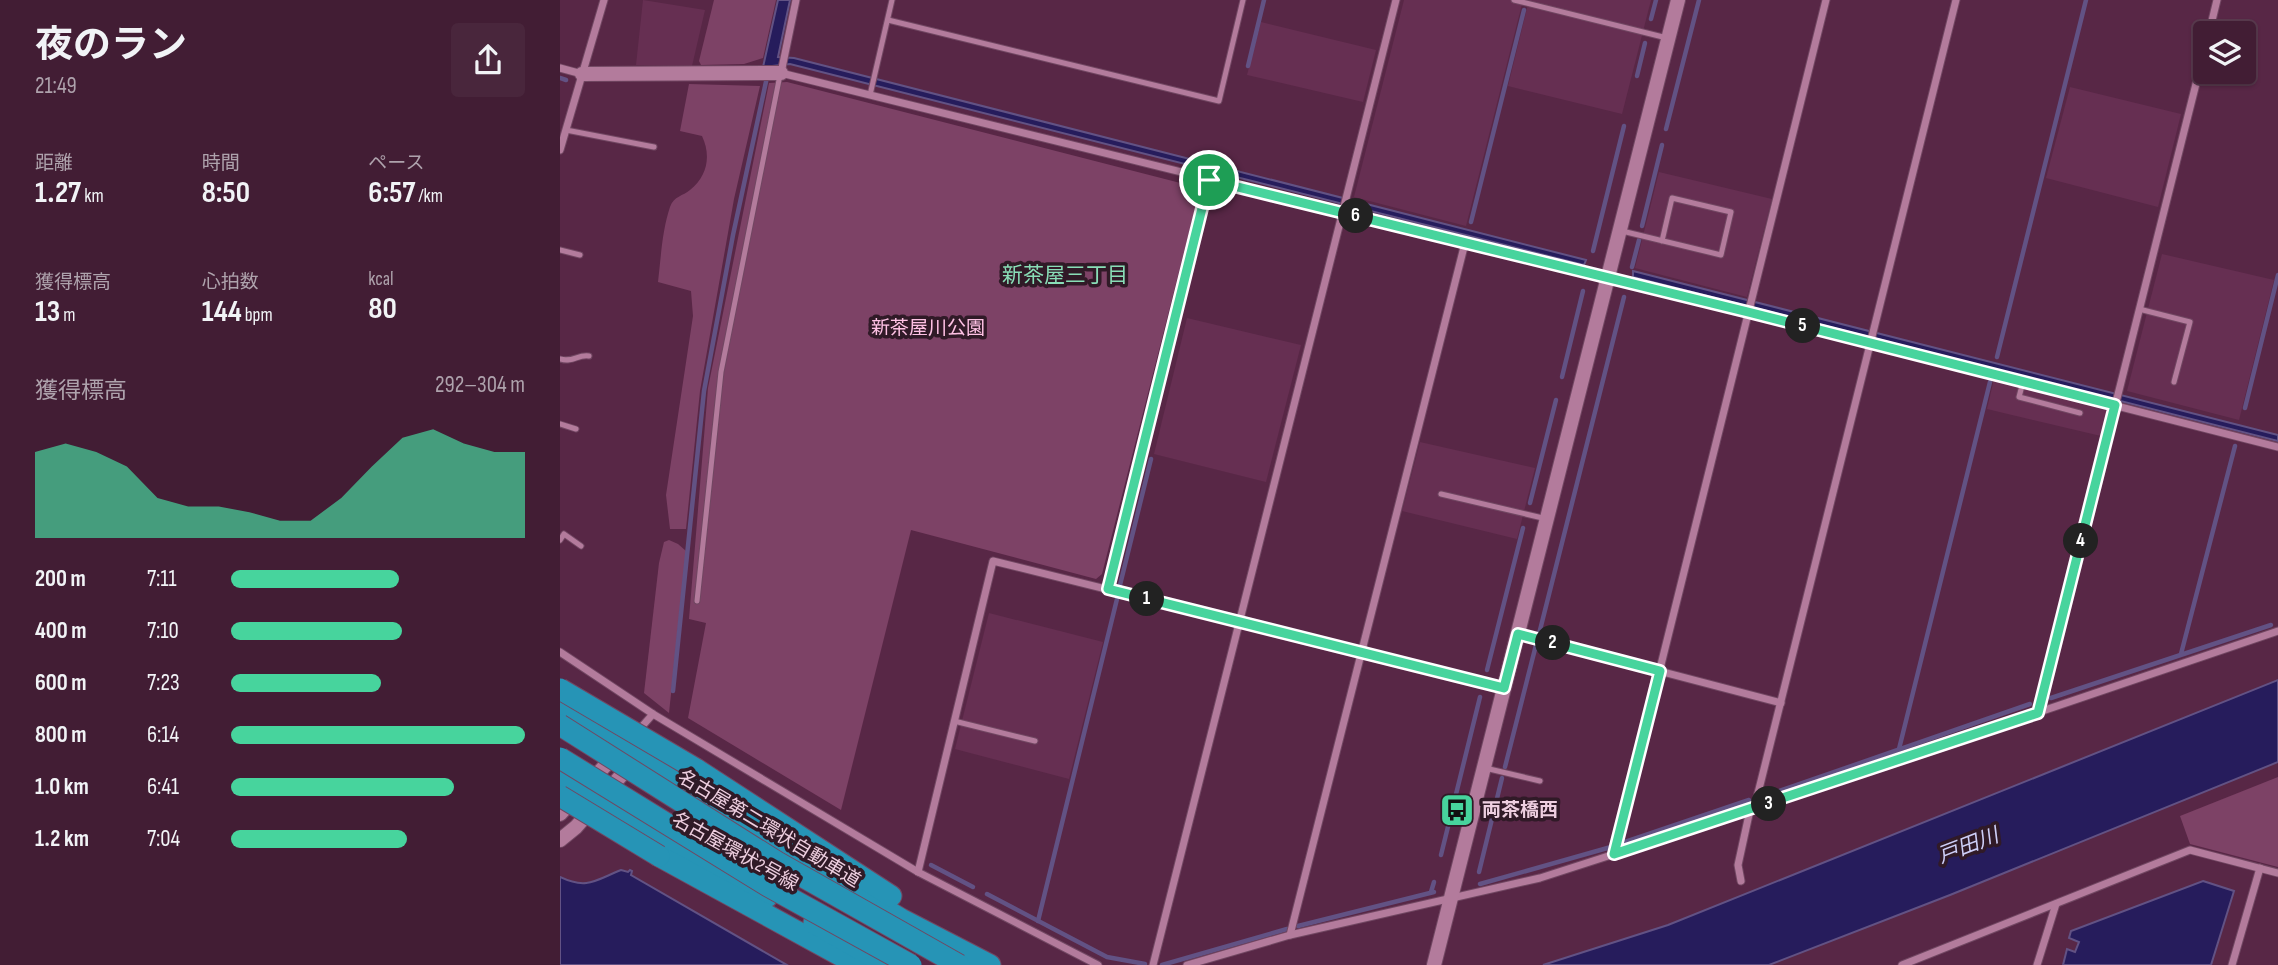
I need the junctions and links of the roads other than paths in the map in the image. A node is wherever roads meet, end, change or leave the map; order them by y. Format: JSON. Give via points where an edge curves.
{"nodes":[{"id":1,"x":604,"y":0,"type":"edge"},
{"id":2,"x":796,"y":0,"type":"edge"},
{"id":3,"x":892,"y":0,"type":"edge"},
{"id":4,"x":1243,"y":0,"type":"edge"},
{"id":5,"x":1396,"y":0,"type":"edge"},
{"id":6,"x":1514,"y":0,"type":"edge"},
{"id":7,"x":1678,"y":0,"type":"edge"},
{"id":8,"x":1826,"y":0,"type":"edge"},
{"id":9,"x":1956,"y":0,"type":"edge"},
{"id":10,"x":2217,"y":0,"type":"edge"},
{"id":11,"x":888,"y":20,"type":"junction"},
{"id":12,"x":2212,"y":21,"type":"edge"},
{"id":13,"x":1668,"y":38,"type":"junction"},
{"id":14,"x":560,"y":68,"type":"edge"},
{"id":15,"x":782,"y":70,"type":"junction"},
{"id":16,"x":582,"y":74,"type":"junction"},
{"id":17,"x":2196,"y":84,"type":"edge"},
{"id":18,"x":871,"y":91,"type":"junction"},
{"id":19,"x":566,"y":130,"type":"junction"},
{"id":20,"x":654,"y":147,"type":"dead end"},
{"id":21,"x":560,"y":150,"type":"edge"},
{"id":22,"x":1209,"y":180,"type":"junction"},
{"id":23,"x":1343,"y":210,"type":"junction"},
{"id":24,"x":1619,"y":230,"type":"junction"},
{"id":25,"x":1662,"y":241,"type":"junction"},
{"id":26,"x":1465,"y":243,"type":"junction"},
{"id":27,"x":560,"y":250,"type":"edge"},
{"id":28,"x":580,"y":255,"type":"dead end"},
{"id":29,"x":1607,"y":278,"type":"junction"},
{"id":30,"x":1749,"y":306,"type":"junction"},
{"id":31,"x":2139,"y":309,"type":"junction"},
{"id":32,"x":1871,"y":341,"type":"junction"},
{"id":33,"x":589,"y":356,"type":"dead end"},
{"id":34,"x":560,"y":359,"type":"edge"},
{"id":35,"x":2023,"y":382,"type":"junction"},
{"id":36,"x":2174,"y":382,"type":"dead end"},
{"id":37,"x":2115,"y":403,"type":"junction"},
{"id":38,"x":2080,"y":413,"type":"dead end"},
{"id":39,"x":560,"y":424,"type":"edge"},
{"id":40,"x":576,"y":429,"type":"dead end"},
{"id":41,"x":2278,"y":447,"type":"edge"},
{"id":42,"x":1441,"y":494,"type":"dead end"},
{"id":43,"x":1547,"y":519,"type":"junction"},
{"id":44,"x":560,"y":540,"type":"edge"},
{"id":45,"x":581,"y":546,"type":"dead end"},
{"id":46,"x":1108,"y":589,"type":"junction"},
{"id":47,"x":697,"y":601,"type":"dead end"},
{"id":48,"x":1239,"y":621,"type":"junction"},
{"id":49,"x":2278,"y":631,"type":"edge"},
{"id":50,"x":1518,"y":634,"type":"junction"},
{"id":51,"x":560,"y":652,"type":"edge"},
{"id":52,"x":1361,"y":652,"type":"junction"},
{"id":53,"x":1660,"y":671,"type":"junction"},
{"id":54,"x":1504,"y":688,"type":"junction"},
{"id":55,"x":560,"y":689,"type":"edge"},
{"id":56,"x":1781,"y":702,"type":"junction"},
{"id":57,"x":560,"y":711,"type":"edge"},
{"id":58,"x":2038,"y":713,"type":"junction"},
{"id":59,"x":653,"y":715,"type":"junction"},
{"id":60,"x":954,"y":721,"type":"junction"},
{"id":61,"x":560,"y":725,"type":"edge"},
{"id":62,"x":1035,"y":741,"type":"dead end"},
{"id":63,"x":628,"y":754,"type":"junction"},
{"id":64,"x":560,"y":758,"type":"edge"},
{"id":65,"x":1484,"y":768,"type":"junction"},
{"id":66,"x":560,"y":777,"type":"edge"},
{"id":67,"x":1540,"y":781,"type":"dead end"},
{"id":68,"x":560,"y":796,"type":"edge"},
{"id":69,"x":591,"y":796,"type":"junction"},
{"id":70,"x":1752,"y":810,"type":"junction"},
{"id":71,"x":560,"y":814,"type":"edge"},
{"id":72,"x":560,"y":840,"type":"edge"},
{"id":73,"x":1614,"y":854,"type":"junction"},
{"id":74,"x":2260,"y":868,"type":"junction"},
{"id":75,"x":918,"y":872,"type":"junction"},
{"id":76,"x":2278,"y":873,"type":"edge"},
{"id":77,"x":1741,"y":881,"type":"dead end"},
{"id":78,"x":1450,"y":900,"type":"junction"},
{"id":79,"x":2056,"y":904,"type":"junction"},
{"id":80,"x":1290,"y":935,"type":"junction"},
{"id":81,"x":1911,"y":963,"type":"edge"},
{"id":82,"x":858,"y":965,"type":"edge"},
{"id":83,"x":888,"y":965,"type":"edge"},
{"id":84,"x":912,"y":965,"type":"edge"},
{"id":85,"x":959,"y":965,"type":"edge"},
{"id":86,"x":991,"y":965,"type":"edge"},
{"id":87,"x":1098,"y":965,"type":"edge"},
{"id":88,"x":1153,"y":965,"type":"edge"},
{"id":89,"x":1187,"y":965,"type":"edge"},
{"id":90,"x":1434,"y":965,"type":"edge"},
{"id":91,"x":1902,"y":965,"type":"edge"},
{"id":92,"x":2037,"y":965,"type":"edge"},
{"id":93,"x":2232,"y":965,"type":"edge"}],
"edges":[{"from":1,"to":16,"type":"street"},
{"from":2,"to":15,"type":"street"},
{"from":3,"to":11,"type":"lane"},
{"from":4,"to":11,"type":"lane","via":[[1219,101]]},
{"from":5,"to":23,"type":"street"},
{"from":6,"to":13,"type":"lane"},
{"from":7,"to":13,"type":"street"},
{"from":8,"to":30,"type":"street"},
{"from":9,"to":32,"type":"street"},
{"from":10,"to":12,"type":"street"},
{"from":11,"to":18,"type":"lane"},
{"from":13,"to":24,"type":"street"},
{"from":14,"to":16,"type":"street"},
{"from":15,"to":16,"type":"street"},
{"from":15,"to":18,"type":"street"},
{"from":15,"to":47,"type":"lane","via":[[721,372]]},
{"from":16,"to":19,"type":"street"},
{"from":17,"to":31,"type":"street"},
{"from":18,"to":22,"type":"street"},
{"from":19,"to":20,"type":"lane"},
{"from":19,"to":21,"type":"street"},
{"from":22,"to":23,"type":"street"},
{"from":22,"to":46,"type":"street"},
{"from":23,"to":26,"type":"street"},
{"from":23,"to":48,"type":"street"},
{"from":24,"to":25,"type":"lane"},
{"from":24,"to":29,"type":"street"},
{"from":25,"to":25,"type":"lane","via":[[1672,198],[1731,212],[1721,254]]},
{"from":26,"to":29,"type":"street"},
{"from":26,"to":52,"type":"street"},
{"from":27,"to":28,"type":"lane"},
{"from":29,"to":30,"type":"street"},
{"from":29,"to":43,"type":"street"},
{"from":30,"to":32,"type":"street"},
{"from":30,"to":53,"type":"street"},
{"from":31,"to":36,"type":"lane","via":[[2190,322]]},
{"from":31,"to":37,"type":"street"},
{"from":32,"to":35,"type":"street"},
{"from":32,"to":56,"type":"street"},
{"from":33,"to":34,"type":"lane","via":[[569,362]]},
{"from":35,"to":37,"type":"street"},
{"from":35,"to":38,"type":"lane","via":[[2019,397]]},
{"from":37,"to":41,"type":"street"},
{"from":37,"to":58,"type":"street"},
{"from":39,"to":40,"type":"lane"},
{"from":42,"to":43,"type":"lane"},
{"from":43,"to":50,"type":"street"},
{"from":44,"to":45,"type":"lane","via":[[564,534]]},
{"from":46,"to":48,"type":"street"},
{"from":46,"to":60,"type":"street","via":[[993,561]]},
{"from":48,"to":52,"type":"street"},
{"from":48,"to":88,"type":"street"},
{"from":49,"to":58,"type":"street"},
{"from":50,"to":53,"type":"street"},
{"from":50,"to":54,"type":"street"},
{"from":51,"to":59,"type":"street"},
{"from":52,"to":54,"type":"street"},
{"from":52,"to":80,"type":"street"},
{"from":53,"to":56,"type":"street"},
{"from":53,"to":73,"type":"street"},
{"from":54,"to":65,"type":"street"},
{"from":55,"to":86,"type":"highway","bridge":true,"via":[[696,769]]},
{"from":56,"to":70,"type":"street"},
{"from":57,"to":63,"type":"highway","name":"名古屋環状2号線"},
{"from":58,"to":70,"type":"street"},
{"from":59,"to":63,"type":"street"},
{"from":59,"to":75,"type":"street"},
{"from":60,"to":62,"type":"lane"},
{"from":60,"to":75,"type":"street"},
{"from":61,"to":85,"type":"highway","name":"名古屋第二環状自動車道","bridge":true,"via":[[777,862]]},
{"from":63,"to":69,"type":"street"},
{"from":63,"to":69,"type":"street"},
{"from":63,"to":86,"type":"highway","name":"名古屋環状2号線","via":[[901,919]]},
{"from":64,"to":84,"type":"highway","bridge":true,"via":[[768,886]]},
{"from":65,"to":67,"type":"lane"},
{"from":65,"to":78,"type":"street"},
{"from":66,"to":69,"type":"highway","name":"名古屋環状2号線"},
{"from":68,"to":82,"type":"highway","bridge":true},
{"from":69,"to":71,"type":"street"},
{"from":69,"to":72,"type":"street"},
{"from":69,"to":83,"type":"highway","name":"名古屋環状2号線"},
{"from":70,"to":73,"type":"street"},
{"from":70,"to":77,"type":"street","via":[[1738,865]]},
{"from":73,"to":78,"type":"street"},
{"from":74,"to":76,"type":"street"},
{"from":74,"to":79,"type":"street","via":[[2190,850]]},
{"from":74,"to":93,"type":"street"},
{"from":75,"to":87,"type":"street"},
{"from":78,"to":80,"type":"street"},
{"from":78,"to":90,"type":"street"},
{"from":79,"to":81,"type":"street"},
{"from":79,"to":92,"type":"street"},
{"from":80,"to":89,"type":"street"},
{"from":81,"to":91,"type":"street"}]}
